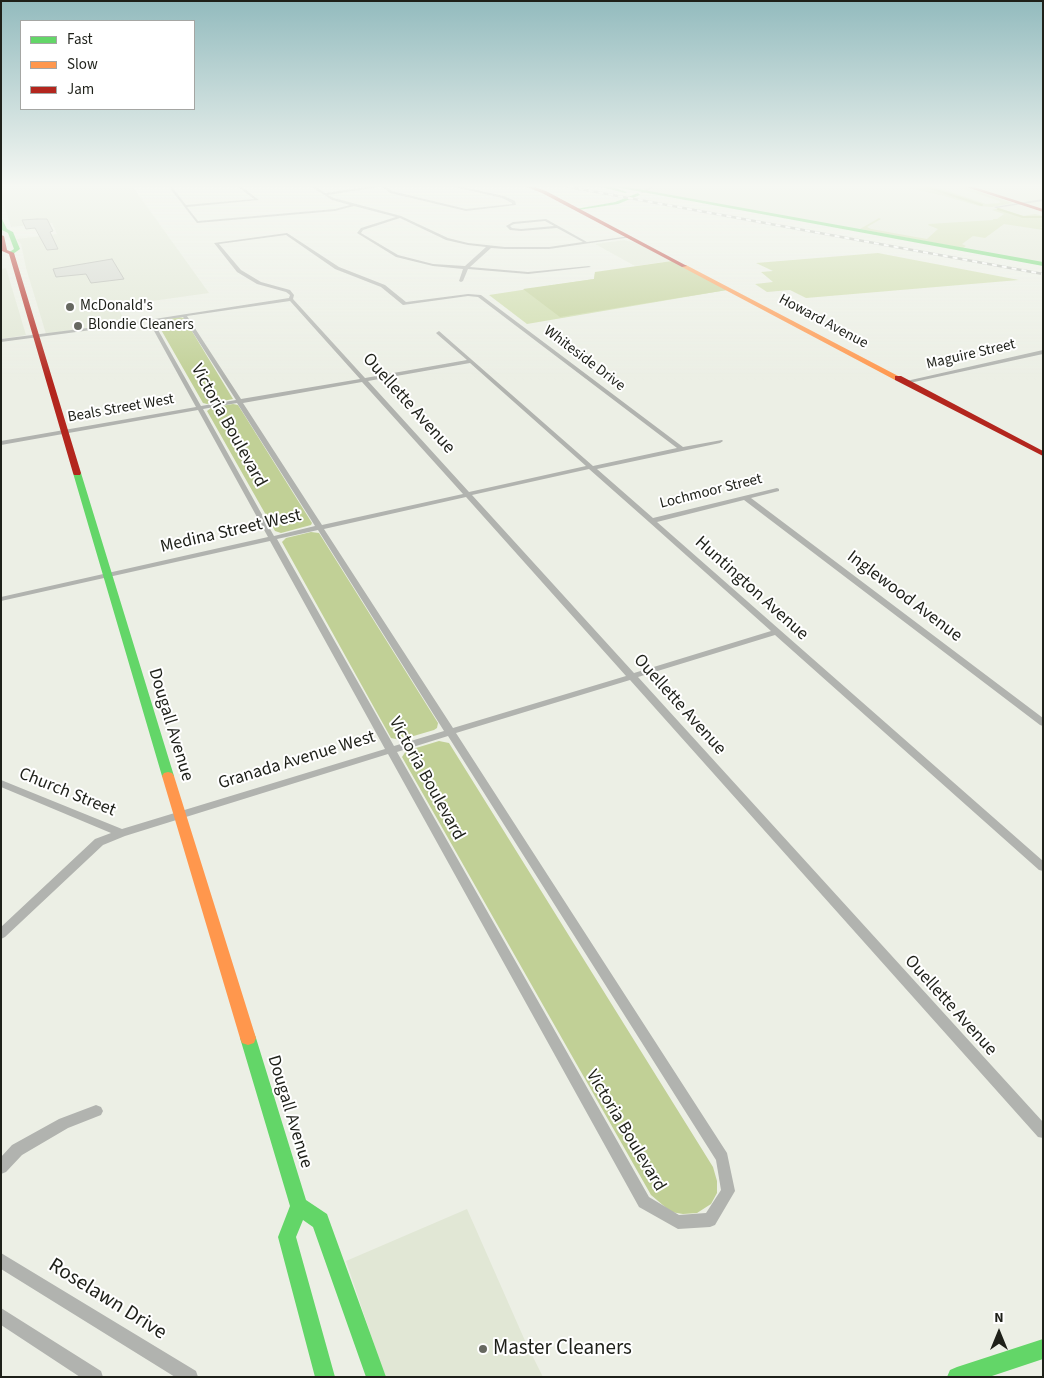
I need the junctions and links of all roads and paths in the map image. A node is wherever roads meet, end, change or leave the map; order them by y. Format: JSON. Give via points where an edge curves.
{"nodes":[{"id":1,"x":6,"y":251,"type":"edge"},
{"id":2,"x":223,"y":251,"type":"edge"},
{"id":3,"x":312,"y":251,"type":"edge"},
{"id":4,"x":389,"y":251,"type":"edge"},
{"id":5,"x":484,"y":251,"type":"edge"},
{"id":6,"x":657,"y":251,"type":"edge"},
{"id":7,"x":971,"y":251,"type":"edge"},
{"id":8,"x":1043,"y":264,"type":"edge"},
{"id":9,"x":589,"y":267,"type":"dead end"},
{"id":10,"x":466,"y":268,"type":"junction"},
{"id":11,"x":461,"y":281,"type":"dead end"},
{"id":12,"x":468,"y":295,"type":"joint"},
{"id":13,"x":291,"y":299,"type":"junction"},
{"id":14,"x":184,"y":315,"type":"junction"},
{"id":15,"x":146,"y":321,"type":"junction"},
{"id":16,"x":439,"y":334,"type":"dead end"},
{"id":17,"x":36,"y":337,"type":"junction"},
{"id":18,"x":1,"y":341,"type":"edge"},
{"id":19,"x":1043,"y":352,"type":"edge"},
{"id":20,"x":1030,"y":355,"type":"junction"},
{"id":21,"x":1043,"y":360,"type":"edge"},
{"id":22,"x":471,"y":361,"type":"junction"},
{"id":23,"x":363,"y":379,"type":"junction"},
{"id":24,"x":905,"y":382,"type":"junction"},
{"id":25,"x":239,"y":401,"type":"junction"},
{"id":26,"x":199,"y":408,"type":"junction"},
{"id":27,"x":64,"y":432,"type":"junction"},
{"id":28,"x":720,"y":441,"type":"dead end"},
{"id":29,"x":1,"y":443,"type":"edge"},
{"id":30,"x":682,"y":449,"type":"junction"},
{"id":31,"x":1043,"y":454,"type":"edge"},
{"id":32,"x":591,"y":468,"type":"junction"},
{"id":33,"x":777,"y":490,"type":"dead end"},
{"id":34,"x":467,"y":494,"type":"junction"},
{"id":35,"x":746,"y":498,"type":"junction"},
{"id":36,"x":651,"y":521,"type":"junction"},
{"id":37,"x":320,"y":527,"type":"junction"},
{"id":38,"x":272,"y":538,"type":"junction"},
{"id":39,"x":107,"y":575,"type":"junction"},
{"id":40,"x":1,"y":599,"type":"edge"},
{"id":41,"x":777,"y":632,"type":"junction"},
{"id":42,"x":632,"y":676,"type":"junction"},
{"id":43,"x":1043,"y":723,"type":"edge"},
{"id":44,"x":450,"y":732,"type":"junction"},
{"id":45,"x":391,"y":751,"type":"junction"},
{"id":46,"x":1,"y":783,"type":"edge"},
{"id":47,"x":180,"y":816,"type":"junction"},
{"id":48,"x":121,"y":833,"type":"junction"},
{"id":49,"x":1043,"y":867,"type":"edge"},
{"id":50,"x":1,"y":934,"type":"edge"},
{"id":51,"x":96,"y":1111,"type":"dead end"},
{"id":52,"x":1043,"y":1132,"type":"edge"},
{"id":53,"x":1,"y":1167,"type":"edge"},
{"id":54,"x":299,"y":1206,"type":"junction"},
{"id":55,"x":1,"y":1260,"type":"edge"},
{"id":56,"x":1,"y":1316,"type":"edge"},
{"id":57,"x":1043,"y":1349,"type":"edge"},
{"id":58,"x":95,"y":1377,"type":"edge"},
{"id":59,"x":190,"y":1377,"type":"edge"},
{"id":60,"x":325,"y":1377,"type":"edge"},
{"id":61,"x":376,"y":1377,"type":"edge"},
{"id":62,"x":957,"y":1377,"type":"edge"}],
"edges":[{"from":1,"to":17,"type":"main road","name":"Dougall Avenue","via":[[11,253]]},
{"from":2,"to":13,"type":"street","name":"Ouellette Avenue","via":[[239,271],[259,283],[288,291]]},
{"from":3,"to":12,"type":"street","name":"Ouellette Avenue","via":[[337,268],[383,286],[405,304]]},
{"from":4,"to":10,"type":"street","via":[[433,266]]},
{"from":5,"to":10,"type":"street"},
{"from":6,"to":24,"type":"main road","name":"Howard Avenue"},
{"from":7,"to":8,"type":"main road"},
{"from":9,"to":10,"type":"street","via":[[528,273]]},
{"from":10,"to":11,"type":"street"},
{"from":12,"to":30,"type":"street","name":"Whiteside Drive","via":[[479,296]]},
{"from":13,"to":14,"type":"street"},
{"from":13,"to":23,"type":"street","name":"Ouellette Avenue"},
{"from":14,"to":15,"type":"street"},
{"from":14,"to":25,"type":"street","name":"Victoria Boulevard"},
{"from":15,"to":17,"type":"street"},
{"from":15,"to":26,"type":"street","name":"Victoria Boulevard"},
{"from":16,"to":22,"type":"street","name":"Huntington Avenue"},
{"from":17,"to":18,"type":"street"},
{"from":17,"to":27,"type":"main road","name":"Dougall Avenue"},
{"from":19,"to":20,"type":"street","name":"Maguire Street"},
{"from":20,"to":21,"type":"street"},
{"from":20,"to":24,"type":"street","name":"Maguire Street"},
{"from":22,"to":23,"type":"street"},
{"from":22,"to":32,"type":"street","name":"Huntington Avenue"},
{"from":23,"to":25,"type":"street","name":"Beals Street West"},
{"from":23,"to":34,"type":"street","name":"Ouellette Avenue"},
{"from":24,"to":31,"type":"main road","name":"Howard Avenue"},
{"from":25,"to":26,"type":"street","name":"Beals Street West"},
{"from":25,"to":37,"type":"street","name":"Victoria Boulevard"},
{"from":26,"to":27,"type":"street","name":"Beals Street West"},
{"from":26,"to":38,"type":"street","name":"Victoria Boulevard"},
{"from":27,"to":29,"type":"street","name":"Beals Street West"},
{"from":27,"to":39,"type":"main road","name":"Dougall Avenue"},
{"from":28,"to":30,"type":"street","name":"Medina Street West"},
{"from":30,"to":32,"type":"street","name":"Medina Street West"},
{"from":32,"to":34,"type":"street","name":"Medina Street West"},
{"from":32,"to":36,"type":"street","name":"Huntington Avenue"},
{"from":33,"to":35,"type":"street","name":"Lochmoor Street"},
{"from":34,"to":37,"type":"street","name":"Medina Street West"},
{"from":34,"to":42,"type":"street","name":"Ouellette Avenue"},
{"from":35,"to":36,"type":"street","name":"Lochmoor Street"},
{"from":35,"to":43,"type":"street","name":"Inglewood Avenue"},
{"from":36,"to":41,"type":"street","name":"Huntington Avenue"},
{"from":37,"to":38,"type":"street","name":"Medina Street West"},
{"from":37,"to":44,"type":"street","name":"Victoria Boulevard"},
{"from":38,"to":39,"type":"street","name":"Medina Street West"},
{"from":38,"to":45,"type":"street","name":"Victoria Boulevard"},
{"from":39,"to":40,"type":"street","name":"Medina Street West"},
{"from":39,"to":47,"type":"main road","name":"Dougall Avenue"},
{"from":41,"to":42,"type":"street","name":"Granada Avenue West"},
{"from":41,"to":49,"type":"street","name":"Huntington Avenue"},
{"from":42,"to":44,"type":"street","name":"Granada Avenue West"},
{"from":42,"to":52,"type":"street","name":"Ouellette Avenue"},
{"from":44,"to":45,"type":"street","name":"Granada Avenue West"},
{"from":44,"to":45,"type":"street","name":"Victoria Boulevard","via":[[722,1158],[728,1191],[710,1220],[678,1222],[644,1202]]},
{"from":45,"to":47,"type":"street","name":"Granada Avenue West"},
{"from":46,"to":48,"type":"street","name":"Church Street"},
{"from":47,"to":48,"type":"street","name":"Granada Avenue West"},
{"from":47,"to":54,"type":"main road","name":"Dougall Avenue"},
{"from":48,"to":50,"type":"street","name":"Granada Avenue West","via":[[99,842]]},
{"from":51,"to":53,"type":"street","via":[[64,1123],[17,1150]]},
{"from":54,"to":60,"type":"main road","via":[[287,1237]]},
{"from":54,"to":61,"type":"main road","via":[[320,1221]]},
{"from":55,"to":59,"type":"street","name":"Roselawn Drive"},
{"from":56,"to":58,"type":"street"},
{"from":57,"to":62,"type":"main road"}]}
